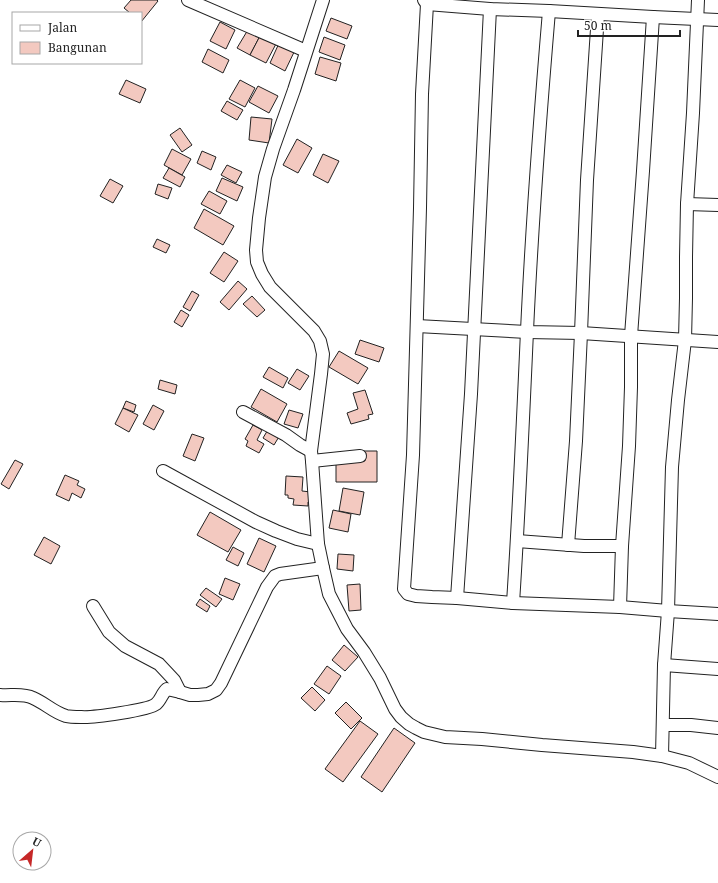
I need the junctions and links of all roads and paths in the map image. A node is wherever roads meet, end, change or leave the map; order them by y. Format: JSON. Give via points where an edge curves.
{"nodes":[{"id":1,"x":188,"y":0,"type":"edge"},
{"id":2,"x":323,"y":0,"type":"edge"},
{"id":3,"x":698,"y":0,"type":"edge"},
{"id":4,"x":426,"y":2,"type":"edge"},
{"id":5,"x":490,"y":9,"type":"junction"},
{"id":6,"x":549,"y":11,"type":"junction"},
{"id":7,"x":598,"y":14,"type":"junction"},
{"id":8,"x":652,"y":18,"type":"junction"},
{"id":9,"x":697,"y":20,"type":"junction"},
{"id":10,"x":718,"y":20,"type":"edge"},
{"id":11,"x":306,"y":51,"type":"junction"},
{"id":12,"x":687,"y":204,"type":"junction"},
{"id":13,"x":718,"y":205,"type":"edge"},
{"id":14,"x":417,"y":326,"type":"junction"},
{"id":15,"x":474,"y":330,"type":"junction"},
{"id":16,"x":527,"y":332,"type":"junction"},
{"id":17,"x":582,"y":333,"type":"junction"},
{"id":18,"x":631,"y":336,"type":"junction"},
{"id":19,"x":685,"y":340,"type":"junction"},
{"id":20,"x":718,"y":342,"type":"edge"},
{"id":21,"x":243,"y":412,"type":"dead end"},
{"id":22,"x":312,"y":456,"type":"junction"},
{"id":23,"x":360,"y":456,"type":"dead end"},
{"id":24,"x":163,"y":471,"type":"dead end"},
{"id":25,"x":517,"y":541,"type":"junction"},
{"id":26,"x":318,"y":544,"type":"junction"},
{"id":27,"x":568,"y":545,"type":"junction"},
{"id":28,"x":622,"y":546,"type":"junction"},
{"id":29,"x":323,"y":568,"type":"junction"},
{"id":30,"x":457,"y":598,"type":"junction"},
{"id":31,"x":513,"y":603,"type":"junction"},
{"id":32,"x":93,"y":606,"type":"dead end"},
{"id":33,"x":620,"y":607,"type":"junction"},
{"id":34,"x":668,"y":611,"type":"junction"},
{"id":35,"x":718,"y":614,"type":"edge"},
{"id":36,"x":664,"y":665,"type":"junction"},
{"id":37,"x":718,"y":669,"type":"edge"},
{"id":38,"x":180,"y":692,"type":"junction"},
{"id":39,"x":0,"y":695,"type":"edge"},
{"id":40,"x":663,"y":725,"type":"junction"},
{"id":41,"x":718,"y":728,"type":"edge"},
{"id":42,"x":662,"y":756,"type":"junction"},
{"id":43,"x":718,"y":777,"type":"edge"}],
"edges":[{"from":1,"to":11,"type":"street"},
{"from":2,"to":11,"type":"street"},
{"from":3,"to":9,"type":"street"},
{"from":4,"to":5,"type":"street"},
{"from":4,"to":14,"type":"street"},
{"from":5,"to":6,"type":"street"},
{"from":5,"to":15,"type":"street"},
{"from":6,"to":7,"type":"street"},
{"from":6,"to":16,"type":"street","via":[[536,171]]},
{"from":7,"to":8,"type":"street"},
{"from":7,"to":17,"type":"street","via":[[587,180]]},
{"from":8,"to":9,"type":"street"},
{"from":8,"to":18,"type":"street"},
{"from":9,"to":10,"type":"street"},
{"from":9,"to":12,"type":"street"},
{"from":11,"to":22,"type":"street","via":[[265,177],[256,250],[262,274],[270,287],[314,331],[320,341],[323,354]]},
{"from":12,"to":13,"type":"street"},
{"from":12,"to":19,"type":"street"},
{"from":14,"to":15,"type":"street"},
{"from":14,"to":30,"type":"street","via":[[413,455],[404,589],[408,594],[416,596]]},
{"from":15,"to":16,"type":"street"},
{"from":15,"to":30,"type":"street"},
{"from":16,"to":17,"type":"street"},
{"from":16,"to":25,"type":"street"},
{"from":17,"to":18,"type":"street"},
{"from":17,"to":27,"type":"street"},
{"from":18,"to":19,"type":"street"},
{"from":18,"to":28,"type":"street","via":[[632,387]]},
{"from":19,"to":20,"type":"street"},
{"from":19,"to":34,"type":"street","via":[[672,467]]},
{"from":21,"to":22,"type":"street","via":[[286,435]]},
{"from":22,"to":23,"type":"street"},
{"from":22,"to":26,"type":"street"},
{"from":24,"to":26,"type":"street","via":[[256,522],[297,539]]},
{"from":25,"to":27,"type":"street"},
{"from":25,"to":31,"type":"street"},
{"from":26,"to":29,"type":"street"},
{"from":27,"to":28,"type":"street"},
{"from":28,"to":33,"type":"street"},
{"from":29,"to":38,"type":"street","via":[[275,576],[267,587],[216,690],[198,695]]},
{"from":29,"to":42,"type":"street","via":[[329,594],[348,629],[380,678],[395,709],[408,724],[444,737]]},
{"from":30,"to":31,"type":"street"},
{"from":31,"to":33,"type":"street"},
{"from":32,"to":38,"type":"street","via":[[109,632],[125,646],[159,664],[174,680]]},
{"from":33,"to":34,"type":"street"},
{"from":34,"to":35,"type":"street"},
{"from":34,"to":36,"type":"street"},
{"from":36,"to":37,"type":"street"},
{"from":36,"to":40,"type":"street"},
{"from":38,"to":39,"type":"street","via":[[167,689],[156,704],[147,708],[81,717],[58,713],[25,695]]},
{"from":40,"to":41,"type":"street"},
{"from":40,"to":42,"type":"street"},
{"from":42,"to":43,"type":"street","via":[[689,763]]}]}
